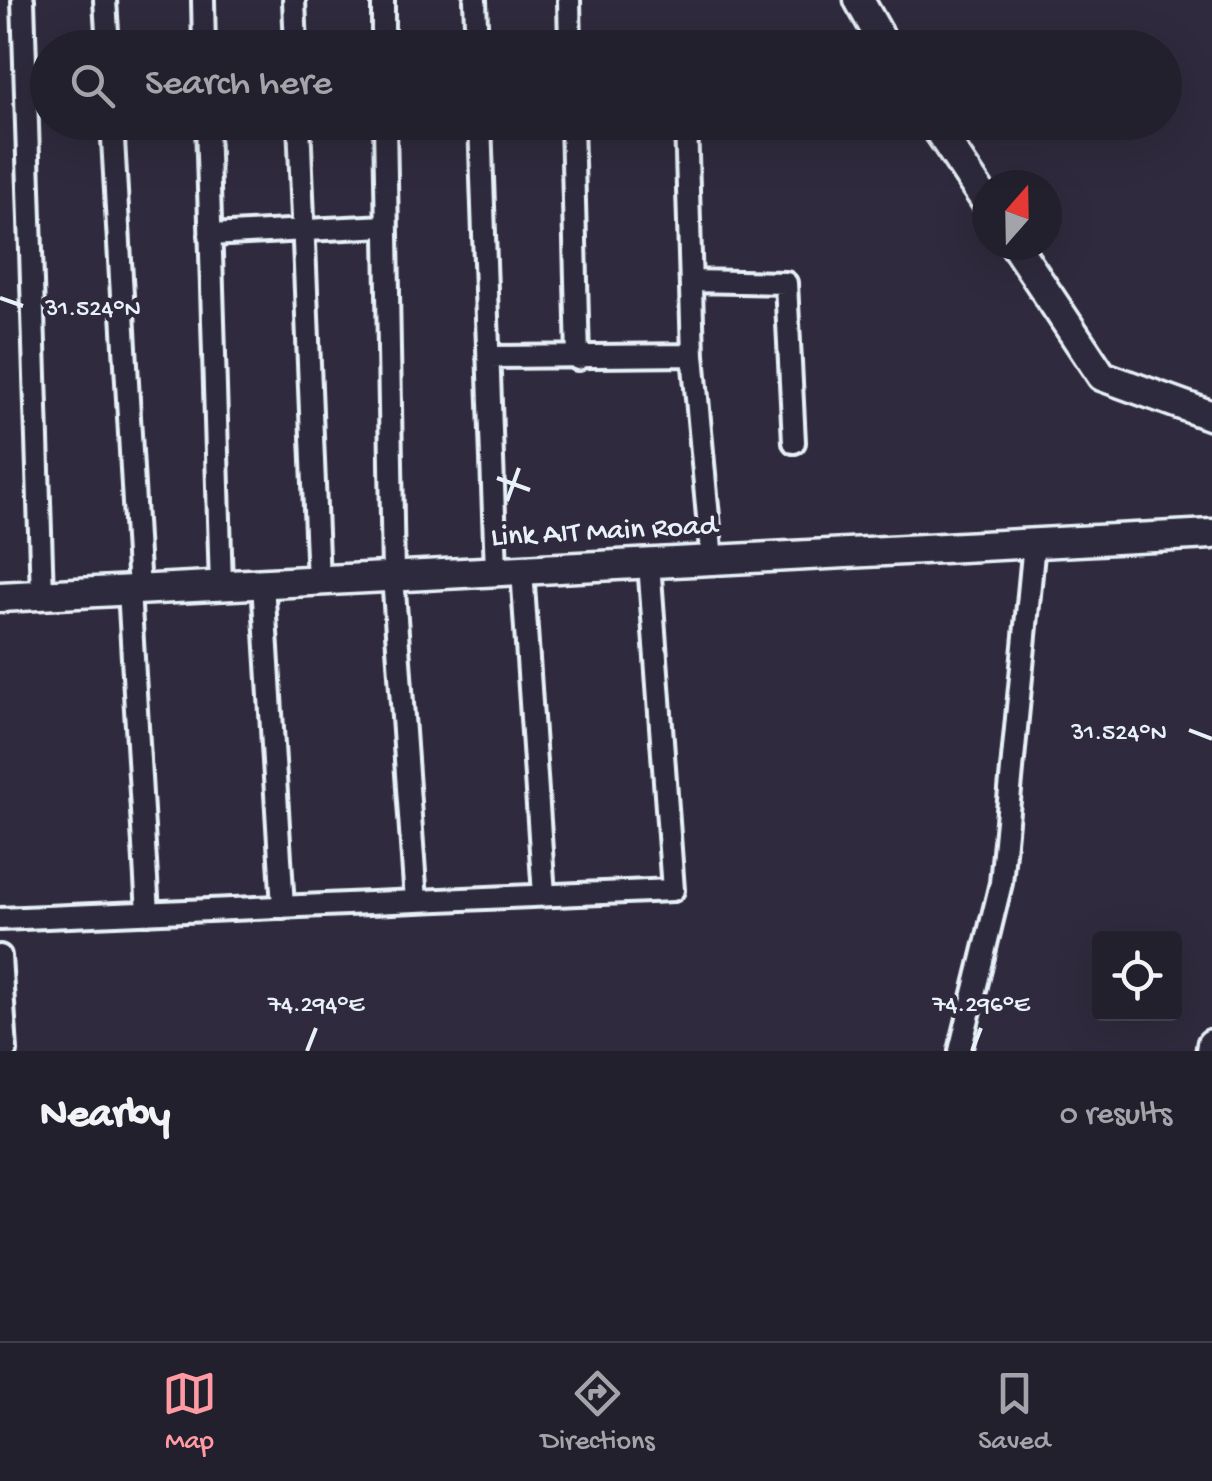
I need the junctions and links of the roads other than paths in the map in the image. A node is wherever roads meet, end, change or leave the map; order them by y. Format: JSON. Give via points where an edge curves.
{"nodes":[{"id":1,"x":23,"y":0,"type":"edge"},
{"id":2,"x":105,"y":0,"type":"edge"},
{"id":3,"x":203,"y":0,"type":"edge"},
{"id":4,"x":294,"y":0,"type":"edge"},
{"id":5,"x":382,"y":0,"type":"edge"},
{"id":6,"x":475,"y":0,"type":"edge"},
{"id":7,"x":569,"y":0,"type":"edge"},
{"id":8,"x":859,"y":0,"type":"edge"},
{"id":9,"x":107,"y":30,"type":"edge"},
{"id":10,"x":204,"y":30,"type":"edge"},
{"id":11,"x":295,"y":30,"type":"edge"},
{"id":12,"x":383,"y":30,"type":"edge"},
{"id":13,"x":476,"y":30,"type":"edge"},
{"id":14,"x":570,"y":30,"type":"edge"},
{"id":15,"x":876,"y":30,"type":"edge"},
{"id":16,"x":113,"y":140,"type":"edge"},
{"id":17,"x":207,"y":140,"type":"edge"},
{"id":18,"x":300,"y":140,"type":"edge"},
{"id":19,"x":385,"y":140,"type":"edge"},
{"id":20,"x":481,"y":140,"type":"edge"},
{"id":21,"x":572,"y":140,"type":"edge"},
{"id":22,"x":687,"y":140,"type":"edge"},
{"id":23,"x":945,"y":140,"type":"edge"},
{"id":24,"x":972,"y":180,"type":"edge"},
{"id":25,"x":386,"y":226,"type":"junction"},
{"id":26,"x":304,"y":230,"type":"junction"},
{"id":27,"x":210,"y":236,"type":"junction"},
{"id":28,"x":1025,"y":260,"type":"edge"},
{"id":29,"x":691,"y":281,"type":"junction"},
{"id":30,"x":694,"y":355,"type":"junction"},
{"id":31,"x":488,"y":357,"type":"junction"},
{"id":32,"x":578,"y":359,"type":"junction"},
{"id":33,"x":1212,"y":416,"type":"edge"},
{"id":34,"x":794,"y":442,"type":"dead end"},
{"id":35,"x":1212,"y":534,"type":"edge"},
{"id":36,"x":1034,"y":543,"type":"junction"},
{"id":37,"x":712,"y":560,"type":"junction"},
{"id":38,"x":649,"y":563,"type":"junction"},
{"id":39,"x":509,"y":571,"type":"junction"},
{"id":40,"x":392,"y":576,"type":"junction"},
{"id":41,"x":318,"y":581,"type":"junction"},
{"id":42,"x":262,"y":584,"type":"junction"},
{"id":43,"x":221,"y":586,"type":"junction"},
{"id":44,"x":134,"y":590,"type":"junction"},
{"id":45,"x":42,"y":595,"type":"junction"},
{"id":46,"x":0,"y":597,"type":"edge"},
{"id":47,"x":544,"y":896,"type":"junction"},
{"id":48,"x":416,"y":901,"type":"junction"},
{"id":49,"x":283,"y":907,"type":"junction"},
{"id":50,"x":148,"y":913,"type":"junction"},
{"id":51,"x":0,"y":919,"type":"edge"},
{"id":52,"x":0,"y":956,"type":"edge"},
{"id":53,"x":6,"y":1051,"type":"edge"},
{"id":54,"x":960,"y":1051,"type":"edge"}],
"edges":[{"from":1,"to":45,"type":"street"},
{"from":2,"to":9,"type":"street"},
{"from":3,"to":10,"type":"street"},
{"from":4,"to":11,"type":"street"},
{"from":5,"to":12,"type":"street"},
{"from":6,"to":13,"type":"street"},
{"from":7,"to":14,"type":"street"},
{"from":8,"to":15,"type":"street"},
{"from":16,"to":44,"type":"street"},
{"from":17,"to":27,"type":"street"},
{"from":18,"to":26,"type":"street"},
{"from":19,"to":25,"type":"street"},
{"from":20,"to":31,"type":"street"},
{"from":21,"to":32,"type":"street"},
{"from":22,"to":29,"type":"street"},
{"from":23,"to":24,"type":"street"},
{"from":25,"to":26,"type":"street"},
{"from":25,"to":40,"type":"street"},
{"from":26,"to":27,"type":"street"},
{"from":26,"to":41,"type":"street"},
{"from":27,"to":43,"type":"street"},
{"from":28,"to":33,"type":"street","via":[[1102,376]]},
{"from":29,"to":30,"type":"street"},
{"from":29,"to":34,"type":"street","via":[[786,284]]},
{"from":30,"to":32,"type":"street"},
{"from":30,"to":37,"type":"street"},
{"from":31,"to":32,"type":"street"},
{"from":31,"to":39,"type":"street"},
{"from":35,"to":36,"type":"street","name":"Link AIT Main Road"},
{"from":36,"to":37,"type":"street","name":"Link AIT Main Road"},
{"from":36,"to":54,"type":"street","via":[[1001,882]]},
{"from":37,"to":38,"type":"street","name":"Link AIT Main Road"},
{"from":38,"to":39,"type":"street","name":"Link AIT Main Road"},
{"from":38,"to":47,"type":"street","via":[[672,890]]},
{"from":39,"to":40,"type":"street","name":"Link AIT Main Road"},
{"from":39,"to":47,"type":"street"},
{"from":40,"to":41,"type":"street","name":"Link AIT Main Road"},
{"from":40,"to":48,"type":"street"},
{"from":41,"to":42,"type":"street","name":"Link AIT Main Road"},
{"from":42,"to":43,"type":"street","name":"Link AIT Main Road"},
{"from":42,"to":49,"type":"street"},
{"from":43,"to":44,"type":"street","name":"Link AIT Main Road"},
{"from":44,"to":45,"type":"street","name":"Link AIT Main Road"},
{"from":44,"to":50,"type":"street"},
{"from":45,"to":46,"type":"street","name":"Link AIT Main Road"},
{"from":47,"to":48,"type":"street"},
{"from":48,"to":49,"type":"street"},
{"from":49,"to":50,"type":"street"},
{"from":50,"to":51,"type":"street"},
{"from":52,"to":53,"type":"street"}]}
